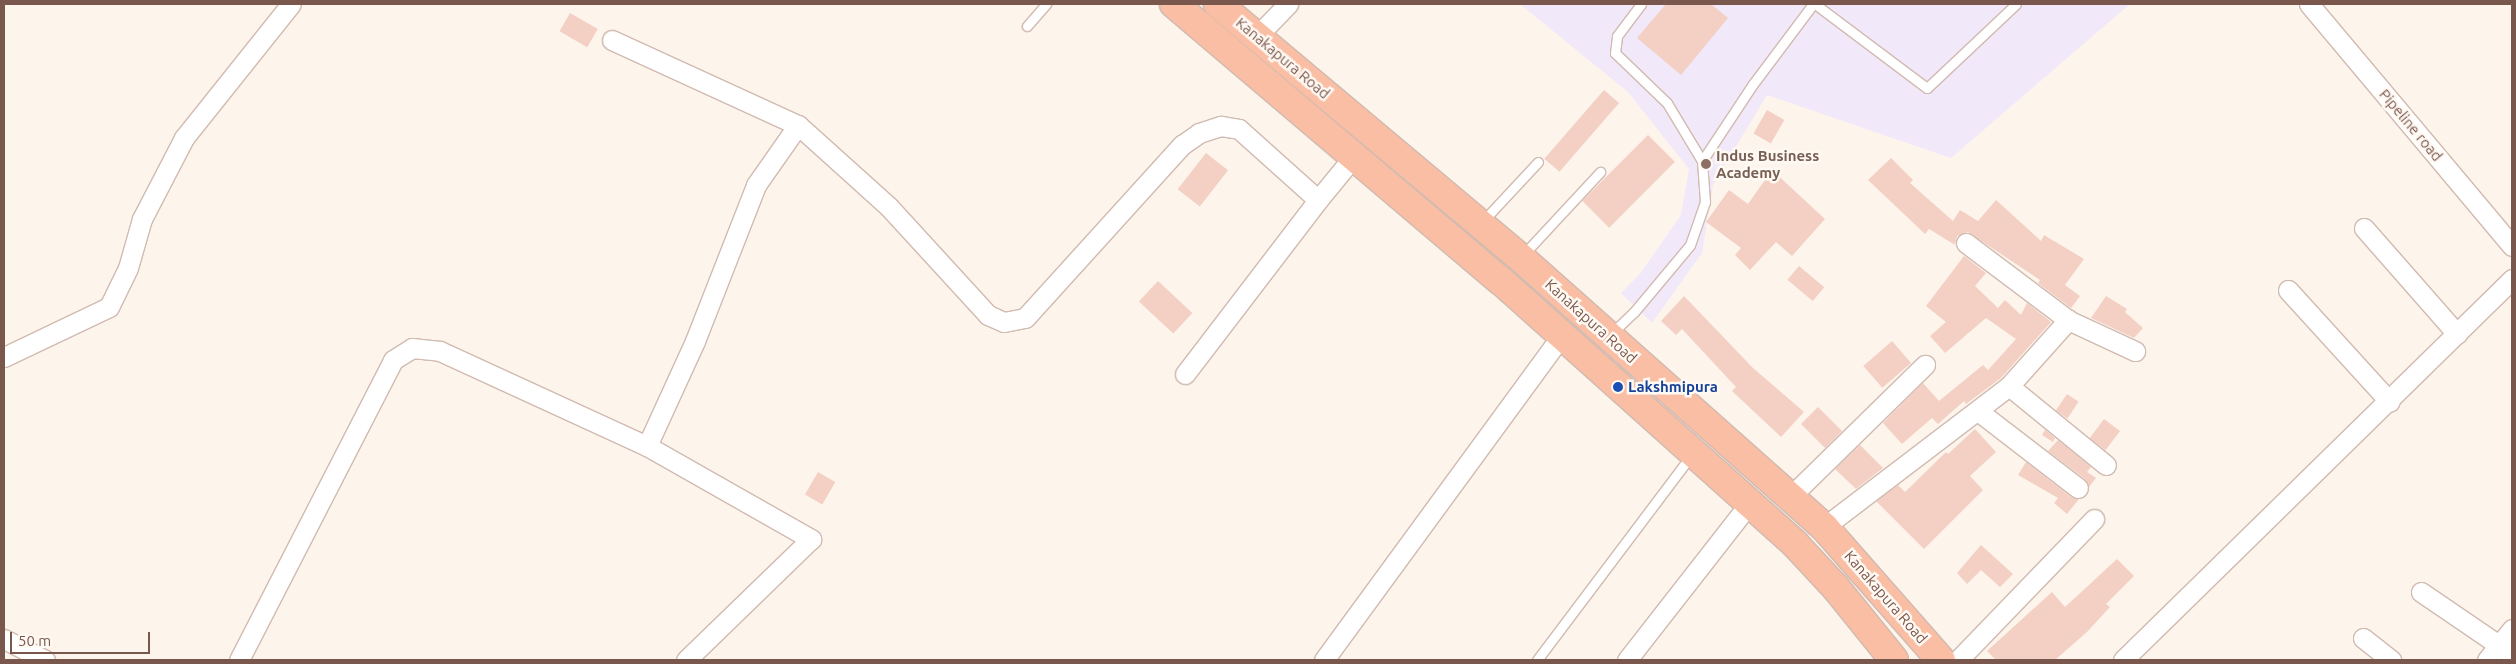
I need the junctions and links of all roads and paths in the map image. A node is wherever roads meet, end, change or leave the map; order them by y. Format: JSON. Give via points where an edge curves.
{"nodes":[{"id":1,"x":292,"y":4,"type":"edge"},
{"id":2,"x":1046,"y":4,"type":"edge"},
{"id":3,"x":1174,"y":4,"type":"edge"},
{"id":4,"x":1218,"y":4,"type":"edge"},
{"id":5,"x":1288,"y":4,"type":"edge"},
{"id":6,"x":1641,"y":4,"type":"edge"},
{"id":7,"x":1814,"y":4,"type":"edge"},
{"id":8,"x":2016,"y":4,"type":"edge"},
{"id":9,"x":2309,"y":4,"type":"edge"},
{"id":10,"x":1027,"y":26,"type":"dead end"},
{"id":11,"x":1257,"y":36,"type":"junction"},
{"id":12,"x":612,"y":40,"type":"dead end"},
{"id":13,"x":1315,"y":85,"type":"junction"},
{"id":14,"x":1297,"y":107,"type":"junction"},
{"id":15,"x":798,"y":125,"type":"junction"},
{"id":16,"x":1354,"y":156,"type":"junction"},
{"id":17,"x":1702,"y":161,"type":"junction"},
{"id":18,"x":1538,"y":162,"type":"dead end"},
{"id":19,"x":1600,"y":172,"type":"dead end"},
{"id":20,"x":1318,"y":200,"type":"junction"},
{"id":21,"x":1481,"y":223,"type":"junction"},
{"id":22,"x":2364,"y":228,"type":"dead end"},
{"id":23,"x":1966,"y":244,"type":"dead end"},
{"id":24,"x":2512,"y":246,"type":"edge"},
{"id":25,"x":1521,"y":258,"type":"junction"},
{"id":26,"x":2512,"y":279,"type":"edge"},
{"id":27,"x":2288,"y":290,"type":"dead end"},
{"id":28,"x":2068,"y":320,"type":"junction"},
{"id":29,"x":2457,"y":334,"type":"junction"},
{"id":30,"x":1608,"y":336,"type":"junction"},
{"id":31,"x":1560,"y":337,"type":"junction"},
{"id":32,"x":2135,"y":351,"type":"dead end"},
{"id":33,"x":4,"y":357,"type":"edge"},
{"id":34,"x":1925,"y":365,"type":"dead end"},
{"id":35,"x":1185,"y":374,"type":"dead end"},
{"id":36,"x":2009,"y":386,"type":"junction"},
{"id":37,"x":2390,"y":402,"type":"junction"},
{"id":38,"x":1978,"y":411,"type":"junction"},
{"id":39,"x":647,"y":446,"type":"junction"},
{"id":40,"x":1693,"y":454,"type":"junction"},
{"id":41,"x":2106,"y":465,"type":"dead end"},
{"id":42,"x":2078,"y":488,"type":"dead end"},
{"id":43,"x":1790,"y":497,"type":"junction"},
{"id":44,"x":1749,"y":504,"type":"junction"},
{"id":45,"x":2094,"y":519,"type":"dead end"},
{"id":46,"x":1824,"y":527,"type":"junction"},
{"id":47,"x":2421,"y":592,"type":"dead end"},
{"id":48,"x":2512,"y":629,"type":"edge"},
{"id":49,"x":2363,"y":638,"type":"dead end"},
{"id":50,"x":4,"y":639,"type":"edge"},
{"id":51,"x":2506,"y":650,"type":"edge"},
{"id":52,"x":45,"y":660,"type":"edge"},
{"id":53,"x":239,"y":660,"type":"edge"},
{"id":54,"x":686,"y":660,"type":"edge"},
{"id":55,"x":1324,"y":660,"type":"edge"},
{"id":56,"x":1537,"y":660,"type":"edge"},
{"id":57,"x":1627,"y":660,"type":"edge"},
{"id":58,"x":1894,"y":660,"type":"edge"},
{"id":59,"x":1941,"y":660,"type":"edge"},
{"id":60,"x":1958,"y":660,"type":"edge"},
{"id":61,"x":2123,"y":660,"type":"edge"},
{"id":62,"x":2391,"y":660,"type":"edge"},
{"id":63,"x":2487,"y":660,"type":"edge"}],
"edges":[{"from":1,"to":33,"type":"street","via":[[184,138],[142,219],[128,268],[109,307]]},
{"from":2,"to":10,"type":"lane"},
{"from":3,"to":14,"type":"highway","name":"Kanakapura Road"},
{"from":4,"to":11,"type":"highway","name":"Kanakapura Road"},
{"from":5,"to":11,"type":"street"},
{"from":6,"to":17,"type":"lane","via":[[1617,36],[1615,53],[1667,103]]},
{"from":7,"to":8,"type":"lane","via":[[1927,88]]},
{"from":7,"to":17,"type":"lane","via":[[1753,84]]},
{"from":9,"to":24,"type":"street","name":"Pipeline road"},
{"from":11,"to":13,"type":"highway","name":"Kanakapura Road"},
{"from":12,"to":15,"type":"street"},
{"from":13,"to":14,"type":"highway"},
{"from":13,"to":21,"type":"highway","name":"Kanakapura Road"},
{"from":14,"to":16,"type":"highway","name":"Kanakapura Road"},
{"from":15,"to":20,"type":"street","via":[[889,207],[988,316],[1004,322],[1025,318],[1182,145],[1199,133],[1221,126],[1239,129]]},
{"from":15,"to":39,"type":"street","via":[[756,185],[695,341]]},
{"from":16,"to":20,"type":"street"},
{"from":16,"to":31,"type":"highway","name":"Kanakapura Road","via":[[1500,280]]},
{"from":17,"to":30,"type":"lane","via":[[1704,202],[1690,244],[1634,312]]},
{"from":18,"to":21,"type":"lane"},
{"from":19,"to":25,"type":"lane"},
{"from":20,"to":35,"type":"street"},
{"from":21,"to":25,"type":"highway","name":"Kanakapura Road"},
{"from":22,"to":29,"type":"street"},
{"from":23,"to":28,"type":"street"},
{"from":25,"to":30,"type":"highway","name":"Kanakapura Road"},
{"from":26,"to":29,"type":"street"},
{"from":27,"to":37,"type":"street"},
{"from":28,"to":32,"type":"street"},
{"from":28,"to":36,"type":"street"},
{"from":29,"to":37,"type":"street"},
{"from":30,"to":43,"type":"highway","name":"Kanakapura Road"},
{"from":31,"to":40,"type":"highway","name":"Kanakapura Road"},
{"from":31,"to":55,"type":"street"},
{"from":34,"to":43,"type":"street"},
{"from":36,"to":38,"type":"street"},
{"from":36,"to":41,"type":"street"},
{"from":37,"to":61,"type":"street"},
{"from":38,"to":42,"type":"street"},
{"from":38,"to":46,"type":"street"},
{"from":39,"to":53,"type":"street","via":[[440,351],[412,348],[393,360]]},
{"from":39,"to":54,"type":"street","via":[[811,540]]},
{"from":40,"to":44,"type":"highway","name":"Kanakapura Road"},
{"from":40,"to":56,"type":"lane"},
{"from":43,"to":46,"type":"highway","name":"Kanakapura Road"},
{"from":44,"to":57,"type":"street"},
{"from":44,"to":58,"type":"highway","name":"Kanakapura Road","via":[[1795,544],[1836,588]]},
{"from":45,"to":60,"type":"street"},
{"from":46,"to":59,"type":"highway","name":"Kanakapura Road"},
{"from":47,"to":51,"type":"street"},
{"from":48,"to":51,"type":"street"},
{"from":49,"to":62,"type":"street"},
{"from":50,"to":52,"type":"street"},
{"from":51,"to":63,"type":"street"}]}
